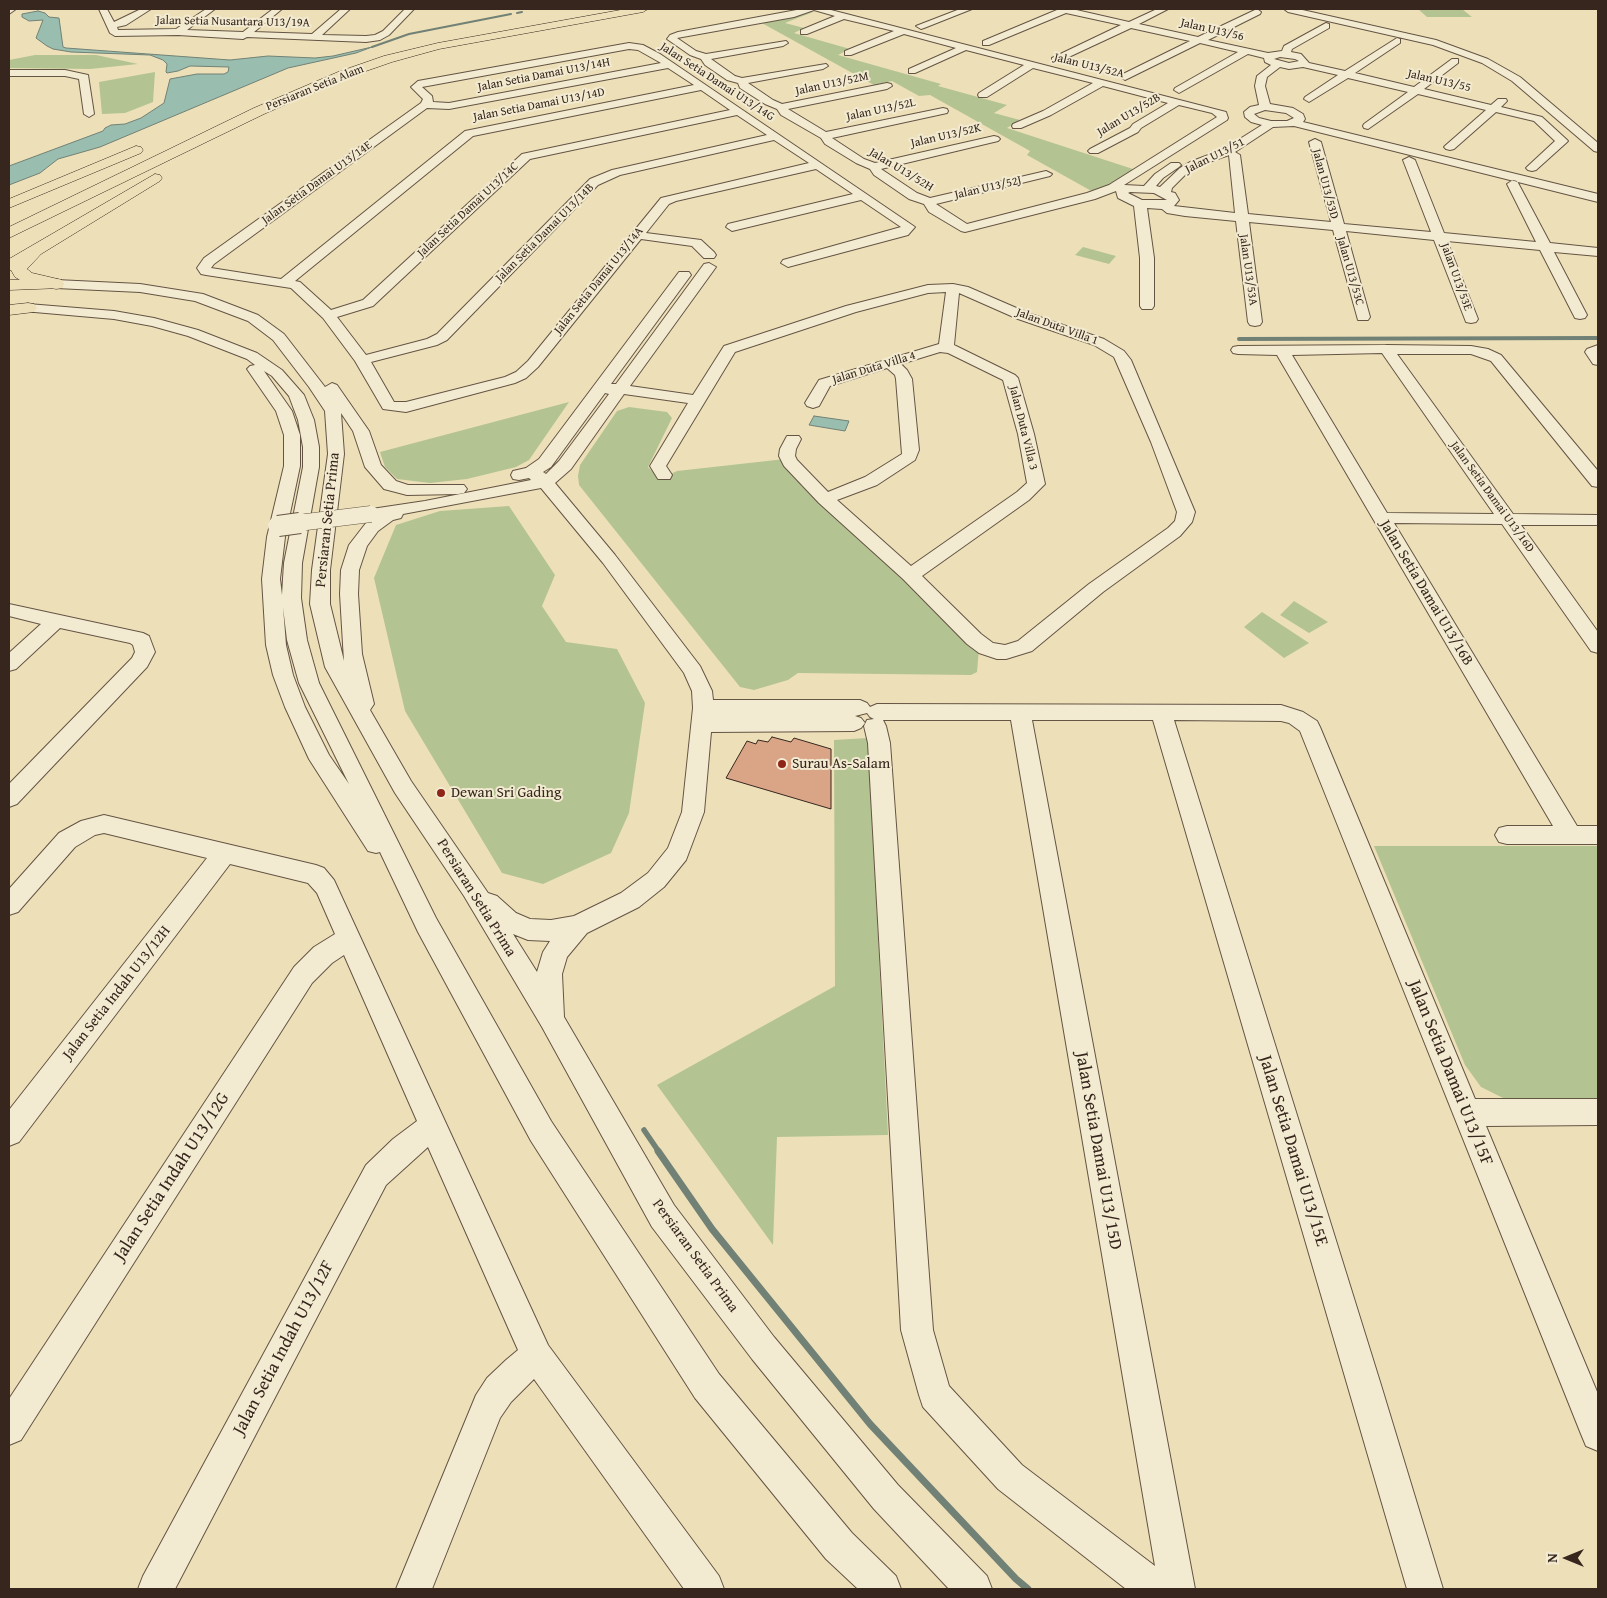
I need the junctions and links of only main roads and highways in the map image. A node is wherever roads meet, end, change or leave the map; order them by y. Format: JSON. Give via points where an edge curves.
{"nodes":[{"id":1,"x":613,"y":9,"type":"edge"},
{"id":2,"x":644,"y":9,"type":"edge"},
{"id":3,"x":342,"y":75,"type":"junction"},
{"id":4,"x":259,"y":101,"type":"junction"},
{"id":5,"x":213,"y":118,"type":"dead end"},
{"id":6,"x":151,"y":144,"type":"dead end"},
{"id":7,"x":9,"y":204,"type":"edge"},
{"id":8,"x":9,"y":220,"type":"edge"},
{"id":9,"x":9,"y":233,"type":"edge"},
{"id":10,"x":34,"y":252,"type":"junction"},
{"id":11,"x":9,"y":266,"type":"edge"},
{"id":12,"x":9,"y":285,"type":"edge"},
{"id":13,"x":9,"y":308,"type":"edge"},
{"id":14,"x":28,"y":308,"type":"road end"}],
"edges":[{"from":1,"to":4,"type":"main road","name":"Persiaran Setia Alam","via":[[401,47]]},
{"from":2,"to":3,"type":"main road","name":"Persiaran Setia Alam","via":[[438,46]]},
{"from":3,"to":9,"type":"main road","name":"Persiaran Setia Alam","via":[[250,115]]},
{"from":3,"to":10,"type":"main road","via":[[246,124]]},
{"from":4,"to":5,"type":"main road"},
{"from":4,"to":8,"type":"main road","name":"Persiaran Setia Alam"},
{"from":6,"to":7,"type":"main road"},
{"from":10,"to":11,"type":"main road"},
{"from":10,"to":12,"type":"main road","via":[[19,269],[21,274],[56,284]]},
{"from":13,"to":14,"type":"main road"}]}
